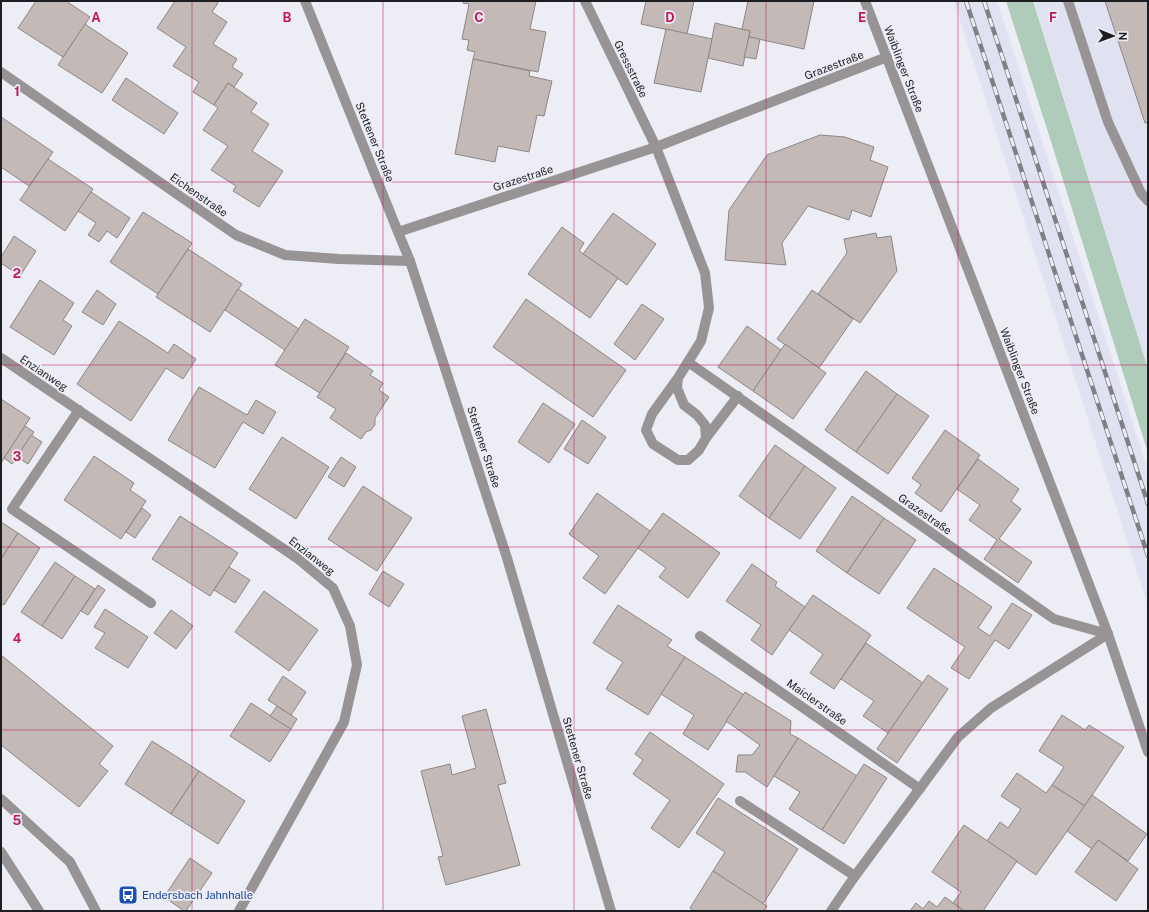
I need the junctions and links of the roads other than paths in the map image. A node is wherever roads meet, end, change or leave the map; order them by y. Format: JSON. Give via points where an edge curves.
{"nodes":[{"id":1,"x":305,"y":1,"type":"edge"},
{"id":2,"x":585,"y":1,"type":"edge"},
{"id":3,"x":865,"y":1,"type":"edge"},
{"id":4,"x":1068,"y":1,"type":"edge"},
{"id":5,"x":886,"y":57,"type":"junction"},
{"id":6,"x":1,"y":72,"type":"edge"},
{"id":7,"x":656,"y":147,"type":"junction"},
{"id":8,"x":1148,"y":201,"type":"edge"},
{"id":9,"x":398,"y":232,"type":"junction"},
{"id":10,"x":410,"y":261,"type":"junction"},
{"id":11,"x":1,"y":358,"type":"edge"},
{"id":12,"x":688,"y":362,"type":"junction"},
{"id":13,"x":678,"y":378,"type":"junction"},
{"id":14,"x":738,"y":396,"type":"junction"},
{"id":15,"x":78,"y":410,"type":"junction"},
{"id":16,"x":706,"y":438,"type":"junction"},
{"id":17,"x":151,"y":603,"type":"dead end"},
{"id":18,"x":1108,"y":634,"type":"junction"},
{"id":19,"x":700,"y":636,"type":"dead end"},
{"id":20,"x":1148,"y":752,"type":"edge"},
{"id":21,"x":920,"y":788,"type":"junction"},
{"id":22,"x":1,"y":799,"type":"edge"},
{"id":23,"x":740,"y":801,"type":"dead end"},
{"id":24,"x":1,"y":852,"type":"edge"},
{"id":25,"x":855,"y":876,"type":"junction"},
{"id":26,"x":38,"y":911,"type":"edge"},
{"id":27,"x":96,"y":911,"type":"edge"},
{"id":28,"x":239,"y":911,"type":"edge"},
{"id":29,"x":611,"y":911,"type":"edge"},
{"id":30,"x":831,"y":911,"type":"edge"}],
"edges":[{"from":1,"to":9,"type":"street","name":"Stettener Straße"},
{"from":2,"to":7,"type":"street","name":"Gressstraße"},
{"from":3,"to":5,"type":"street","name":"Waiblinger Straße"},
{"from":4,"to":8,"type":"street","via":[[1108,122],[1141,193]]},
{"from":5,"to":7,"type":"street","name":"Grazestraße"},
{"from":5,"to":18,"type":"street","name":"Waiblinger Straße"},
{"from":6,"to":10,"type":"street","name":"Eichenstraße","via":[[236,235],[285,255]]},
{"from":7,"to":9,"type":"street","name":"Grazestraße"},
{"from":7,"to":12,"type":"street","via":[[705,274],[710,308],[701,341]]},
{"from":9,"to":10,"type":"street","name":"Stettener Straße"},
{"from":10,"to":29,"type":"street","name":"Stettener Straße","via":[[507,558]]},
{"from":11,"to":15,"type":"street","name":"Enzianweg"},
{"from":12,"to":13,"type":"street"},
{"from":12,"to":14,"type":"street","name":"Grazestraße"},
{"from":13,"to":16,"type":"street","via":[[677,388],[684,405],[705,425]]},
{"from":13,"to":16,"type":"street","via":[[652,414],[646,430],[653,444],[678,460],[688,460],[699,450]]},
{"from":14,"to":16,"type":"street"},
{"from":14,"to":18,"type":"street","name":"Grazestraße","via":[[1054,619]]},
{"from":15,"to":17,"type":"street","via":[[12,509]]},
{"from":15,"to":28,"type":"street","name":"Enzianweg","via":[[297,558],[332,588],[350,626],[357,665],[344,722]]},
{"from":18,"to":20,"type":"street","name":"Waiblinger Straße"},
{"from":18,"to":21,"type":"street","via":[[991,708],[958,737]]},
{"from":19,"to":21,"type":"street","name":"Maiclerstraße"},
{"from":21,"to":25,"type":"street"},
{"from":22,"to":27,"type":"street","via":[[70,862]]},
{"from":23,"to":25,"type":"street"},
{"from":24,"to":26,"type":"street"},
{"from":25,"to":30,"type":"street"}]}
